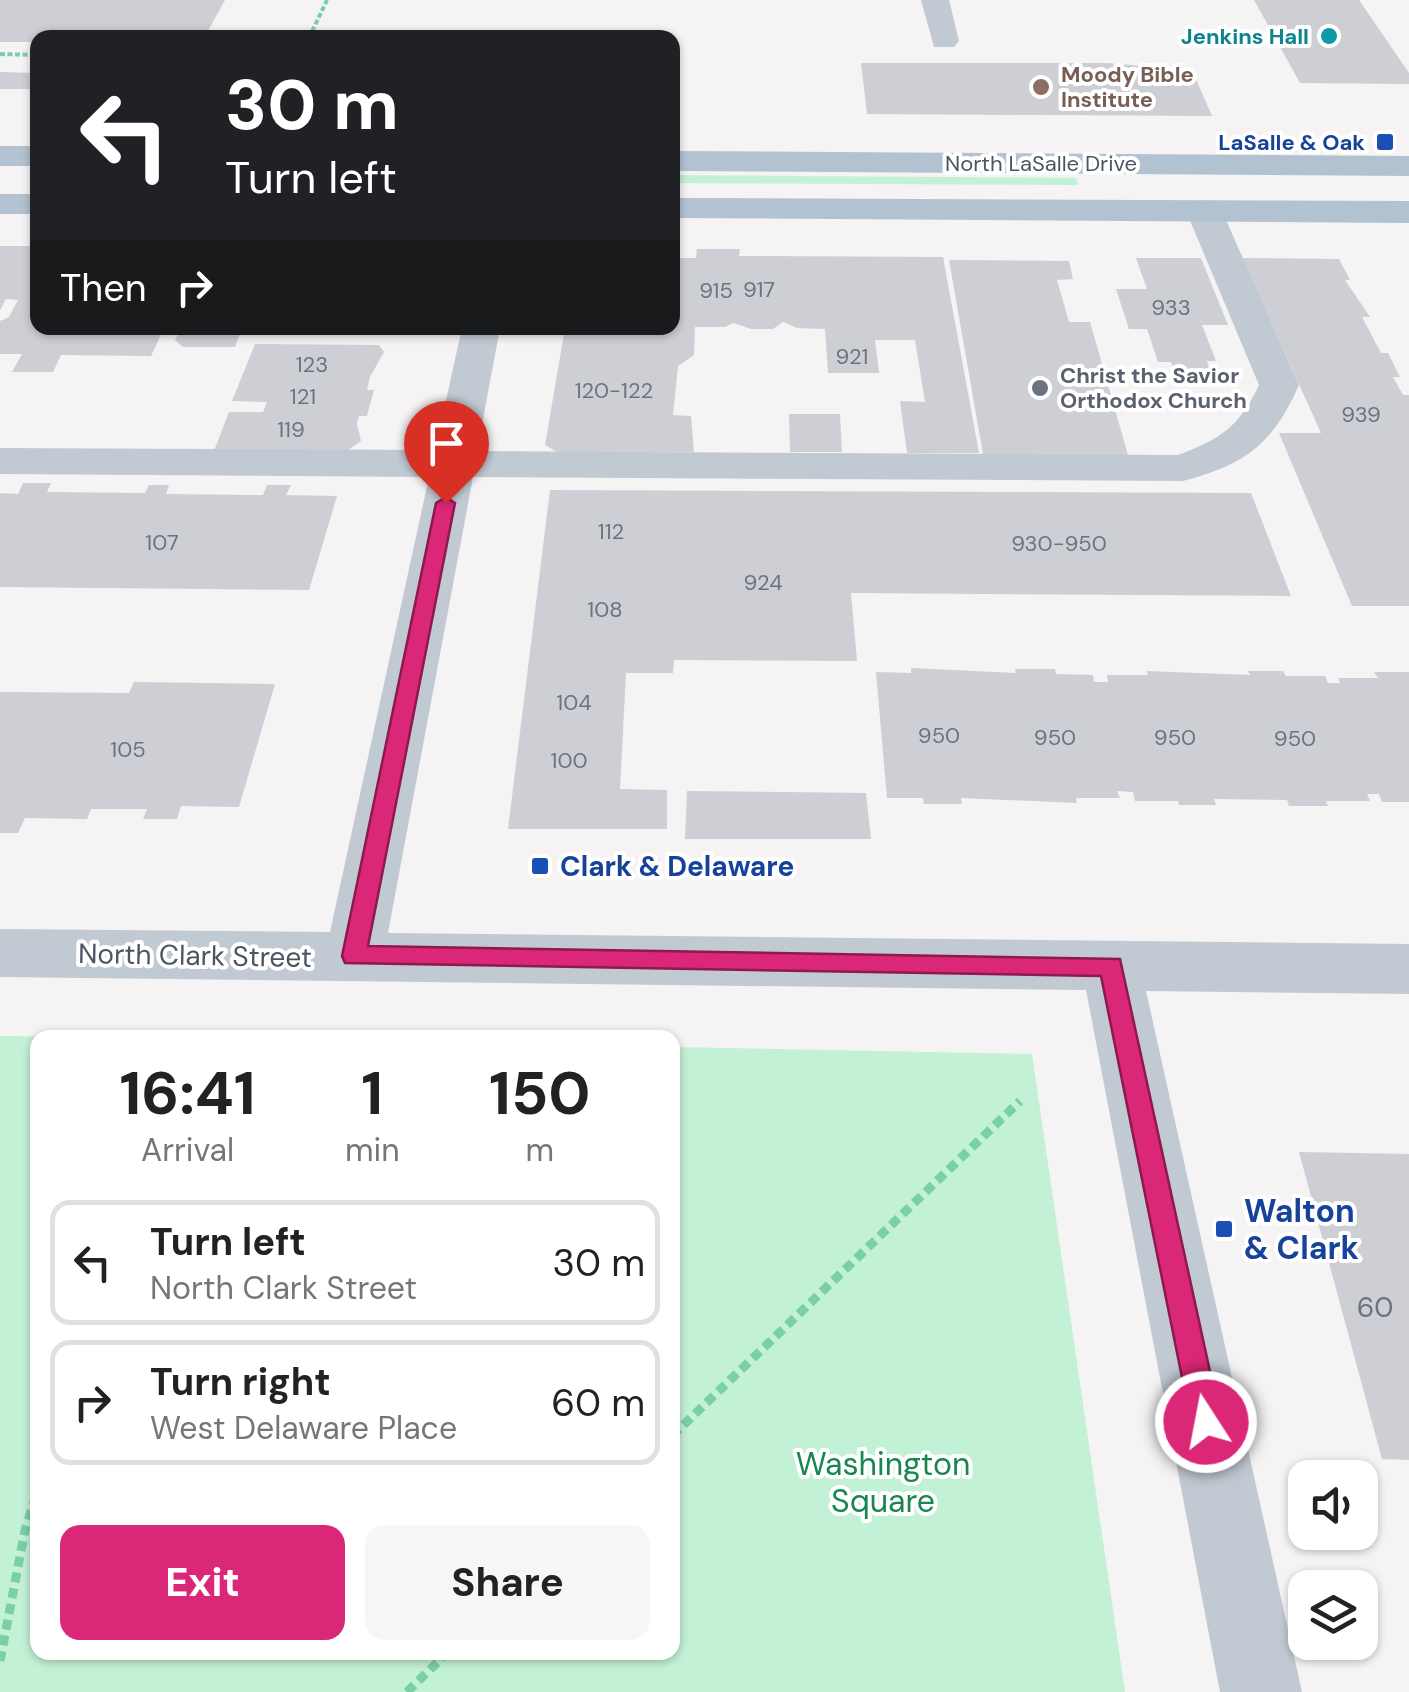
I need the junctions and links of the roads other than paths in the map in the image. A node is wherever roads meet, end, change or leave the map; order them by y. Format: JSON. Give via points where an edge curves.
{"nodes":[{"id":1,"x":934,"y":0,"type":"edge"},
{"id":2,"x":944,"y":41,"type":"dead end"},
{"id":3,"x":0,"y":156,"type":"edge"},
{"id":4,"x":30,"y":156,"type":"edge"},
{"id":5,"x":680,"y":160,"type":"edge"},
{"id":6,"x":1409,"y":166,"type":"edge"},
{"id":7,"x":0,"y":204,"type":"edge"},
{"id":8,"x":30,"y":204,"type":"edge"},
{"id":9,"x":680,"y":208,"type":"edge"},
{"id":10,"x":1204,"y":211,"type":"junction"},
{"id":11,"x":1409,"y":212,"type":"edge"},
{"id":12,"x":480,"y":335,"type":"edge"},
{"id":13,"x":0,"y":461,"type":"edge"},
{"id":14,"x":453,"y":465,"type":"junction"},
{"id":15,"x":0,"y":952,"type":"edge"},
{"id":16,"x":354,"y":956,"type":"junction"},
{"id":17,"x":1111,"y":966,"type":"junction"},
{"id":18,"x":1409,"y":969,"type":"edge"},
{"id":19,"x":1261,"y":1692,"type":"edge"}],
"edges":[{"from":1,"to":2,"type":"street"},
{"from":3,"to":4,"type":"main road"},
{"from":5,"to":6,"type":"main road","name":"North LaSalle Drive"},
{"from":7,"to":8,"type":"main road"},
{"from":9,"to":10,"type":"main road","name":"North LaSalle Drive"},
{"from":10,"to":11,"type":"main road","name":"North LaSalle Drive"},
{"from":10,"to":14,"type":"street","via":[[1279,384],[1263,423],[1234,449],[1184,468]]},
{"from":12,"to":14,"type":"street"},
{"from":13,"to":14,"type":"street"},
{"from":14,"to":16,"type":"street"},
{"from":15,"to":16,"type":"street","name":"North Clark Street"},
{"from":16,"to":17,"type":"street","name":"North Clark Street"},
{"from":17,"to":18,"type":"street","name":"North Clark Street"},
{"from":17,"to":19,"type":"street"}]}
